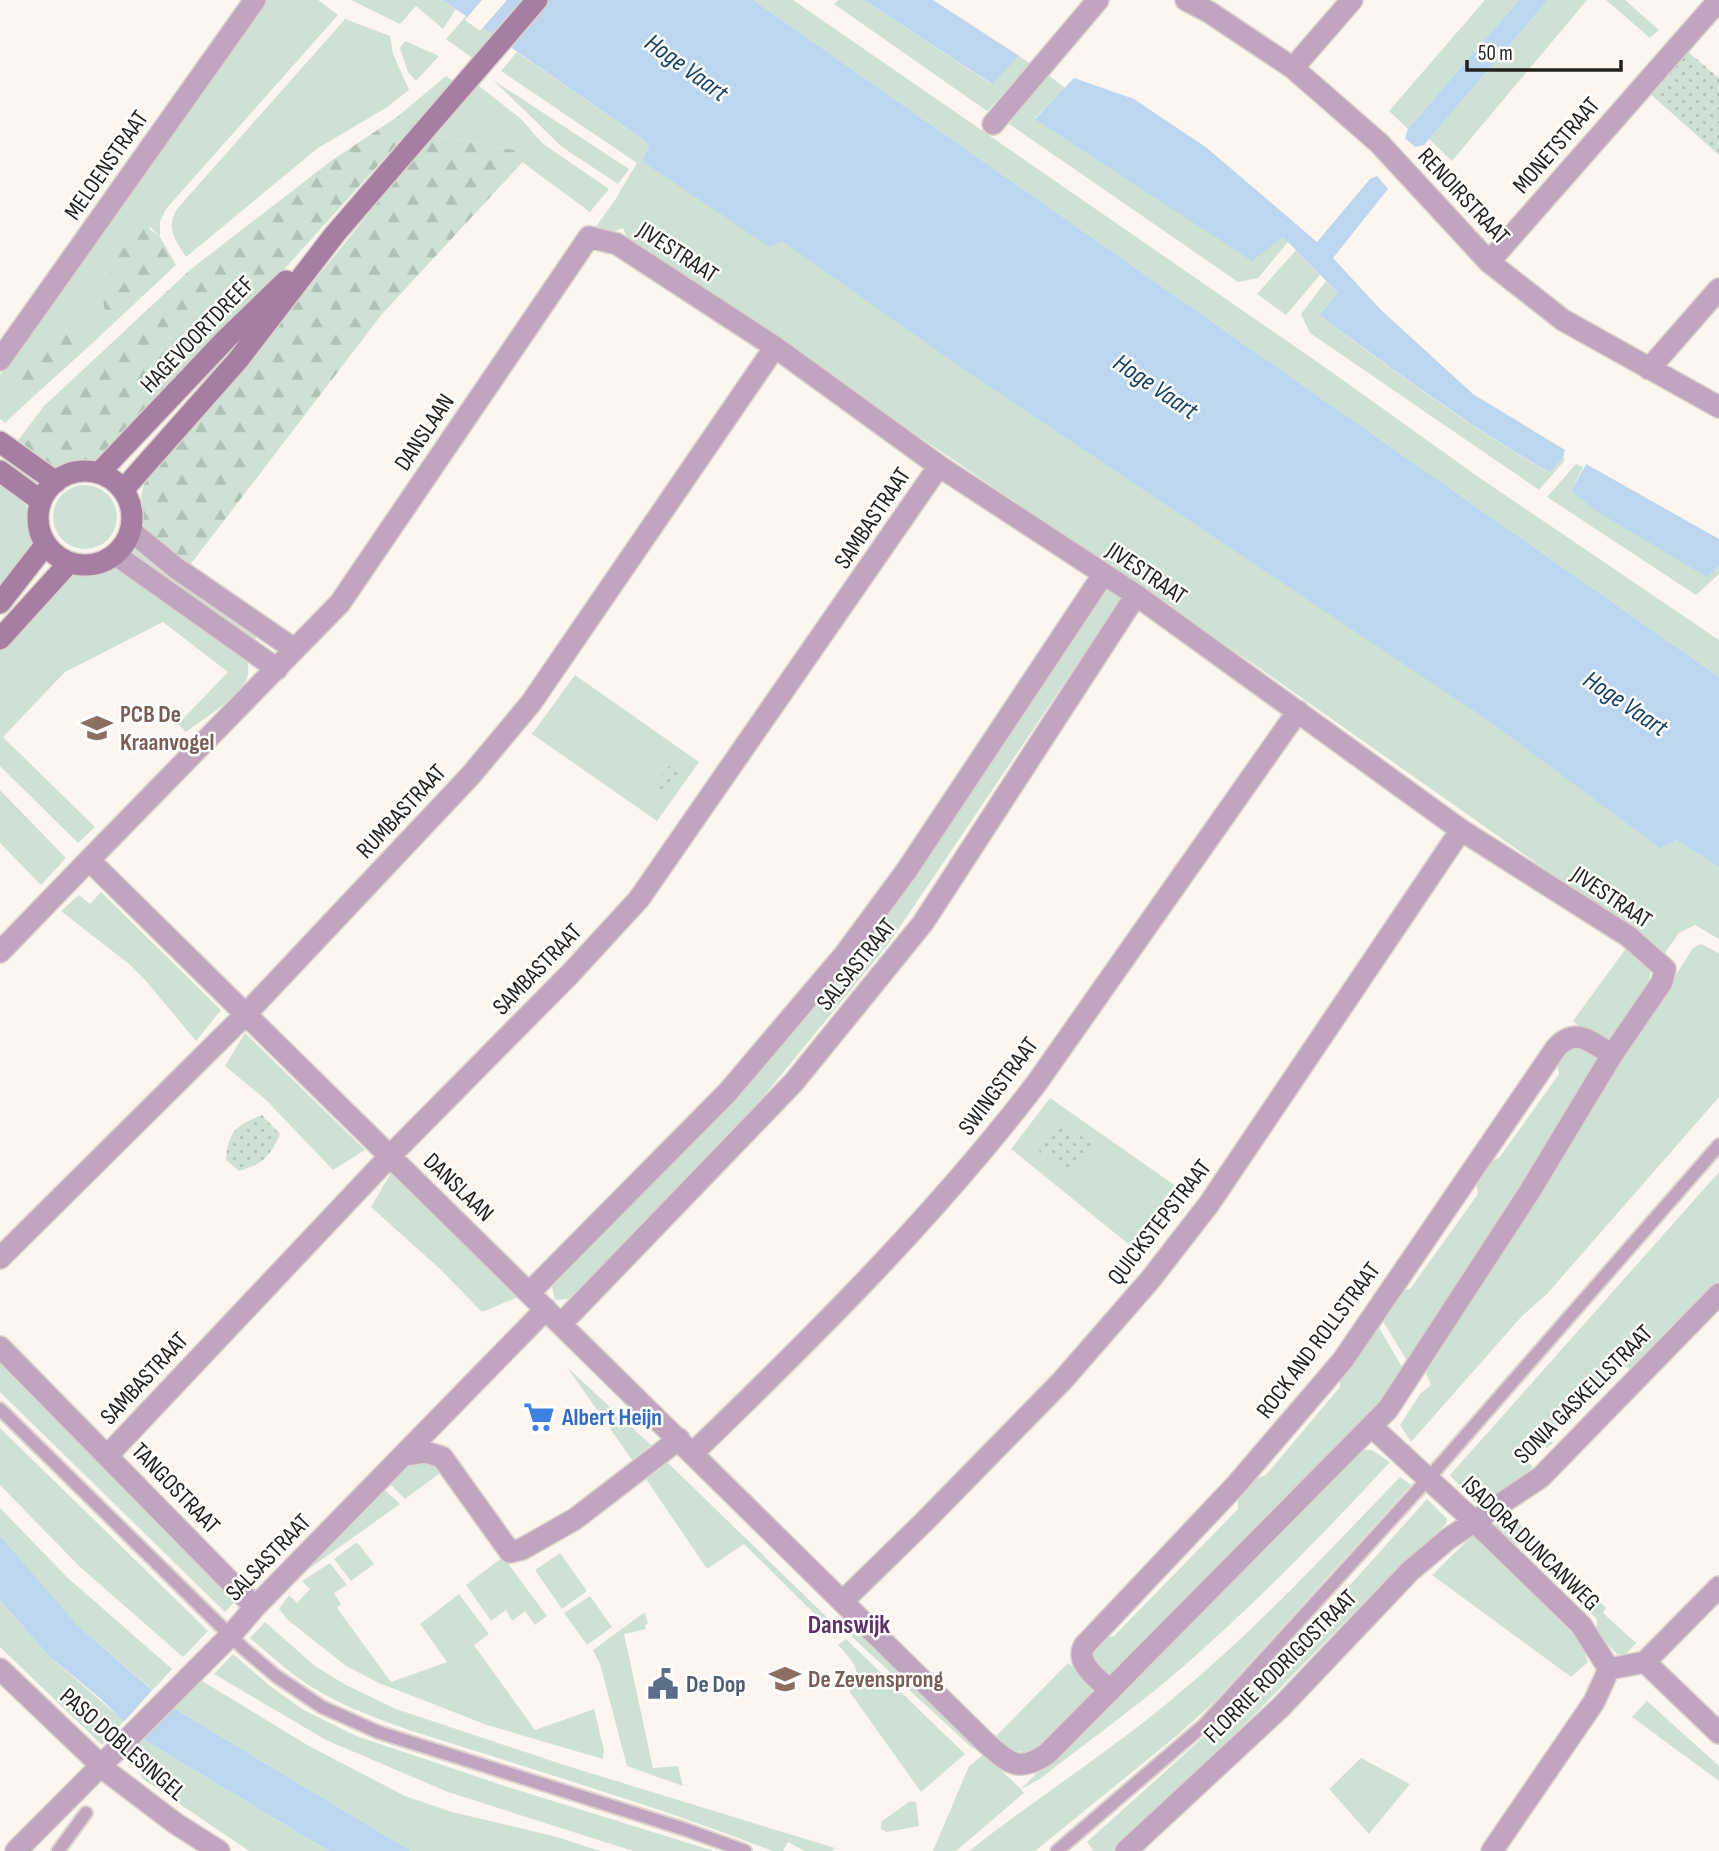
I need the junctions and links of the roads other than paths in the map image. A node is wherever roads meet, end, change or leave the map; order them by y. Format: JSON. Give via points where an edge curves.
{"nodes":[{"id":1,"x":255,"y":0,"type":"edge"},
{"id":2,"x":537,"y":0,"type":"edge"},
{"id":3,"x":1098,"y":0,"type":"edge"},
{"id":4,"x":1186,"y":0,"type":"edge"},
{"id":5,"x":1352,"y":0,"type":"edge"},
{"id":6,"x":1718,"y":0,"type":"edge"},
{"id":7,"x":1293,"y":68,"type":"junction"},
{"id":8,"x":993,"y":124,"type":"dead end"},
{"id":9,"x":335,"y":234,"type":"junction"},
{"id":10,"x":589,"y":237,"type":"joint"},
{"id":11,"x":1489,"y":262,"type":"junction"},
{"id":12,"x":1719,"y":289,"type":"edge"},
{"id":13,"x":775,"y":347,"type":"junction"},
{"id":14,"x":0,"y":360,"type":"edge"},
{"id":15,"x":1649,"y":369,"type":"junction"},
{"id":16,"x":1719,"y":407,"type":"edge"},
{"id":17,"x":0,"y":442,"type":"edge"},
{"id":18,"x":939,"y":466,"type":"junction"},
{"id":19,"x":0,"y":471,"type":"edge"},
{"id":20,"x":99,"y":473,"type":"junction"},
{"id":21,"x":56,"y":482,"type":"junction"},
{"id":22,"x":123,"y":490,"type":"junction"},
{"id":23,"x":41,"y":501,"type":"junction"},
{"id":24,"x":131,"y":531,"type":"junction"},
{"id":25,"x":46,"y":544,"type":"junction"},
{"id":26,"x":116,"y":555,"type":"junction"},
{"id":27,"x":69,"y":563,"type":"junction"},
{"id":28,"x":1103,"y":575,"type":"junction"},
{"id":29,"x":1136,"y":595,"type":"junction"},
{"id":30,"x":0,"y":603,"type":"edge"},
{"id":31,"x":0,"y":639,"type":"edge"},
{"id":32,"x":294,"y":649,"type":"junction"},
{"id":33,"x":277,"y":668,"type":"junction"},
{"id":34,"x":1298,"y":711,"type":"junction"},
{"id":35,"x":1461,"y":830,"type":"junction"},
{"id":36,"x":89,"y":860,"type":"junction"},
{"id":37,"x":0,"y":953,"type":"edge"},
{"id":38,"x":245,"y":1015,"type":"junction"},
{"id":39,"x":1612,"y":1055,"type":"junction"},
{"id":40,"x":1719,"y":1145,"type":"edge"},
{"id":41,"x":390,"y":1156,"type":"junction"},
{"id":42,"x":0,"y":1258,"type":"edge"},
{"id":43,"x":530,"y":1293,"type":"junction"},
{"id":44,"x":1719,"y":1294,"type":"edge"},
{"id":45,"x":546,"y":1309,"type":"junction"},
{"id":46,"x":562,"y":1323,"type":"junction"},
{"id":47,"x":0,"y":1347,"type":"edge"},
{"id":48,"x":0,"y":1409,"type":"edge"},
{"id":49,"x":1372,"y":1427,"type":"junction"},
{"id":50,"x":425,"y":1434,"type":"junction"},
{"id":51,"x":686,"y":1446,"type":"junction"},
{"id":52,"x":108,"y":1455,"type":"junction"},
{"id":53,"x":404,"y":1455,"type":"junction"},
{"id":54,"x":442,"y":1457,"type":"junction"},
{"id":55,"x":1427,"y":1480,"type":"junction"},
{"id":56,"x":1475,"y":1522,"type":"junction"},
{"id":57,"x":1719,"y":1587,"type":"edge"},
{"id":58,"x":843,"y":1601,"type":"junction"},
{"id":59,"x":255,"y":1607,"type":"junction"},
{"id":60,"x":231,"y":1635,"type":"junction"},
{"id":61,"x":1645,"y":1662,"type":"junction"},
{"id":62,"x":0,"y":1669,"type":"edge"},
{"id":63,"x":1609,"y":1669,"type":"junction"},
{"id":64,"x":1110,"y":1690,"type":"junction"},
{"id":65,"x":1719,"y":1733,"type":"edge"},
{"id":66,"x":101,"y":1766,"type":"junction"},
{"id":67,"x":86,"y":1813,"type":"dead end"},
{"id":68,"x":16,"y":1851,"type":"edge"},
{"id":69,"x":58,"y":1851,"type":"edge"},
{"id":70,"x":219,"y":1851,"type":"edge"},
{"id":71,"x":745,"y":1851,"type":"edge"},
{"id":72,"x":1057,"y":1851,"type":"edge"},
{"id":73,"x":1126,"y":1851,"type":"edge"},
{"id":74,"x":1492,"y":1851,"type":"edge"}],
"edges":[{"from":1,"to":14,"type":"street","name":"MELOENSTRAAT"},
{"from":2,"to":9,"type":"main road","name":"HAGEVOORTDREEF"},
{"from":3,"to":8,"type":"street"},
{"from":4,"to":7,"type":"street","name":"RENOIRSTRAAT"},
{"from":5,"to":7,"type":"street"},
{"from":6,"to":11,"type":"street","name":"MONETSTRAAT"},
{"from":7,"to":11,"type":"street","name":"RENOIRSTRAAT","via":[[1379,143]]},
{"from":9,"to":20,"type":"main road","name":"HAGEVOORTDREEF","via":[[226,339]]},
{"from":9,"to":22,"type":"main road","name":"HAGEVOORTDREEF","via":[[239,360]]},
{"from":10,"to":13,"type":"street","name":"JIVESTRAAT","via":[[617,244]]},
{"from":10,"to":32,"type":"street","name":"DANSLAAN","via":[[340,603]]},
{"from":11,"to":15,"type":"street","name":"RENOIRSTRAAT","via":[[1563,320]]},
{"from":12,"to":15,"type":"street"},
{"from":13,"to":18,"type":"street","name":"JIVESTRAAT"},
{"from":13,"to":38,"type":"street","name":"RUMBASTRAAT","via":[[531,703],[471,775]]},
{"from":15,"to":16,"type":"street","name":"RENOIRSTRAAT"},
{"from":17,"to":21,"type":"main road"},
{"from":18,"to":28,"type":"street","name":"JIVESTRAAT"},
{"from":18,"to":41,"type":"street","name":"SAMBASTRAAT","via":[[639,899]]},
{"from":19,"to":23,"type":"main road"},
{"from":20,"to":21,"type":"main road","via":[[69,474]]},
{"from":20,"to":22,"type":"main road"},
{"from":21,"to":23,"type":"main road"},
{"from":22,"to":24,"type":"main road","via":[[132,509]]},
{"from":23,"to":25,"type":"main road","via":[[38,515]]},
{"from":24,"to":26,"type":"main road"},
{"from":24,"to":32,"type":"street","via":[[176,568]]},
{"from":25,"to":27,"type":"main road"},
{"from":25,"to":30,"type":"main road"},
{"from":26,"to":27,"type":"main road","via":[[85,566]]},
{"from":26,"to":33,"type":"street"},
{"from":27,"to":31,"type":"main road"},
{"from":28,"to":29,"type":"street","name":"JIVESTRAAT"},
{"from":28,"to":43,"type":"street","name":"SALSASTRAAT","via":[[914,859],[845,954],[728,1092]]},
{"from":29,"to":34,"type":"street","name":"JIVESTRAAT"},
{"from":29,"to":46,"type":"street","name":"SALSASTRAAT","via":[[923,923],[794,1082]]},
{"from":32,"to":33,"type":"street","name":"DANSLAAN"},
{"from":33,"to":36,"type":"street","name":"DANSLAAN"},
{"from":34,"to":35,"type":"street","name":"JIVESTRAAT"},
{"from":34,"to":51,"type":"street","name":"SWINGSTRAAT","via":[[993,1140],[822,1325]]},
{"from":35,"to":39,"type":"street","name":"JIVESTRAAT","via":[[1628,936],[1665,969],[1662,982]]},
{"from":35,"to":58,"type":"street","name":"QUICKSTEPSTRAAT","via":[[1209,1204],[1150,1280],[1062,1381]]},
{"from":36,"to":37,"type":"street"},
{"from":36,"to":38,"type":"street","name":"DANSLAAN"},
{"from":38,"to":41,"type":"street","name":"DANSLAAN"},
{"from":38,"to":42,"type":"street","name":"RUMBASTRAAT"},
{"from":39,"to":49,"type":"street","via":[[1530,1191],[1403,1387]]},
{"from":39,"to":64,"type":"street","name":"ROCK AND ROLLSTRAAT","via":[[1577,1036],[1566,1037],[1556,1048],[1343,1360],[1236,1485],[1084,1646],[1081,1661]]},
{"from":40,"to":55,"type":"lane"},
{"from":41,"to":43,"type":"street","name":"DANSLAAN"},
{"from":41,"to":52,"type":"street","name":"SAMBASTRAAT"},
{"from":43,"to":45,"type":"street","name":"DANSLAAN"},
{"from":44,"to":56,"type":"street","name":"SONIA GASKELLSTRAAT","via":[[1541,1477]]},
{"from":45,"to":46,"type":"street","name":"DANSLAAN"},
{"from":45,"to":50,"type":"street","name":"SALSASTRAAT"},
{"from":46,"to":51,"type":"street","name":"DANSLAAN"},
{"from":47,"to":52,"type":"street","name":"TANGOSTRAAT"},
{"from":48,"to":60,"type":"lane"},
{"from":49,"to":55,"type":"street","name":"ISADORA DUNCANWEG"},
{"from":49,"to":64,"type":"street"},
{"from":50,"to":53,"type":"street","name":"SALSASTRAAT"},
{"from":50,"to":54,"type":"street"},
{"from":51,"to":54,"type":"street","via":[[575,1519],[510,1552]]},
{"from":51,"to":58,"type":"street","name":"DANSLAAN"},
{"from":52,"to":59,"type":"street","name":"TANGOSTRAAT"},
{"from":53,"to":54,"type":"street","via":[[425,1452]]},
{"from":53,"to":59,"type":"street","name":"SALSASTRAAT"},
{"from":55,"to":56,"type":"street","name":"ISADORA DUNCANWEG"},
{"from":55,"to":72,"type":"lane","via":[[1205,1724]]},
{"from":56,"to":63,"type":"street","name":"ISADORA DUNCANWEG","via":[[1581,1625]]},
{"from":56,"to":73,"type":"street","name":"FLORRIE RODRIGOSTRAAT","via":[[1410,1571],[1281,1707]]},
{"from":57,"to":61,"type":"street"},
{"from":58,"to":64,"type":"street","name":"DANSLAAN","via":[[1010,1762],[1022,1766],[1047,1754]]},
{"from":59,"to":60,"type":"street","name":"SALSASTRAAT"},
{"from":60,"to":66,"type":"street","name":"SALSASTRAAT"},
{"from":60,"to":71,"type":"lane","via":[[296,1690],[378,1732]]},
{"from":61,"to":63,"type":"street"},
{"from":61,"to":65,"type":"street"},
{"from":62,"to":66,"type":"street","name":"PASO DOBLESINGEL"},
{"from":63,"to":74,"type":"street","via":[[1594,1702]]},
{"from":66,"to":68,"type":"street"},
{"from":66,"to":70,"type":"street","name":"PASO DOBLESINGEL"},
{"from":67,"to":69,"type":"lane"}]}
